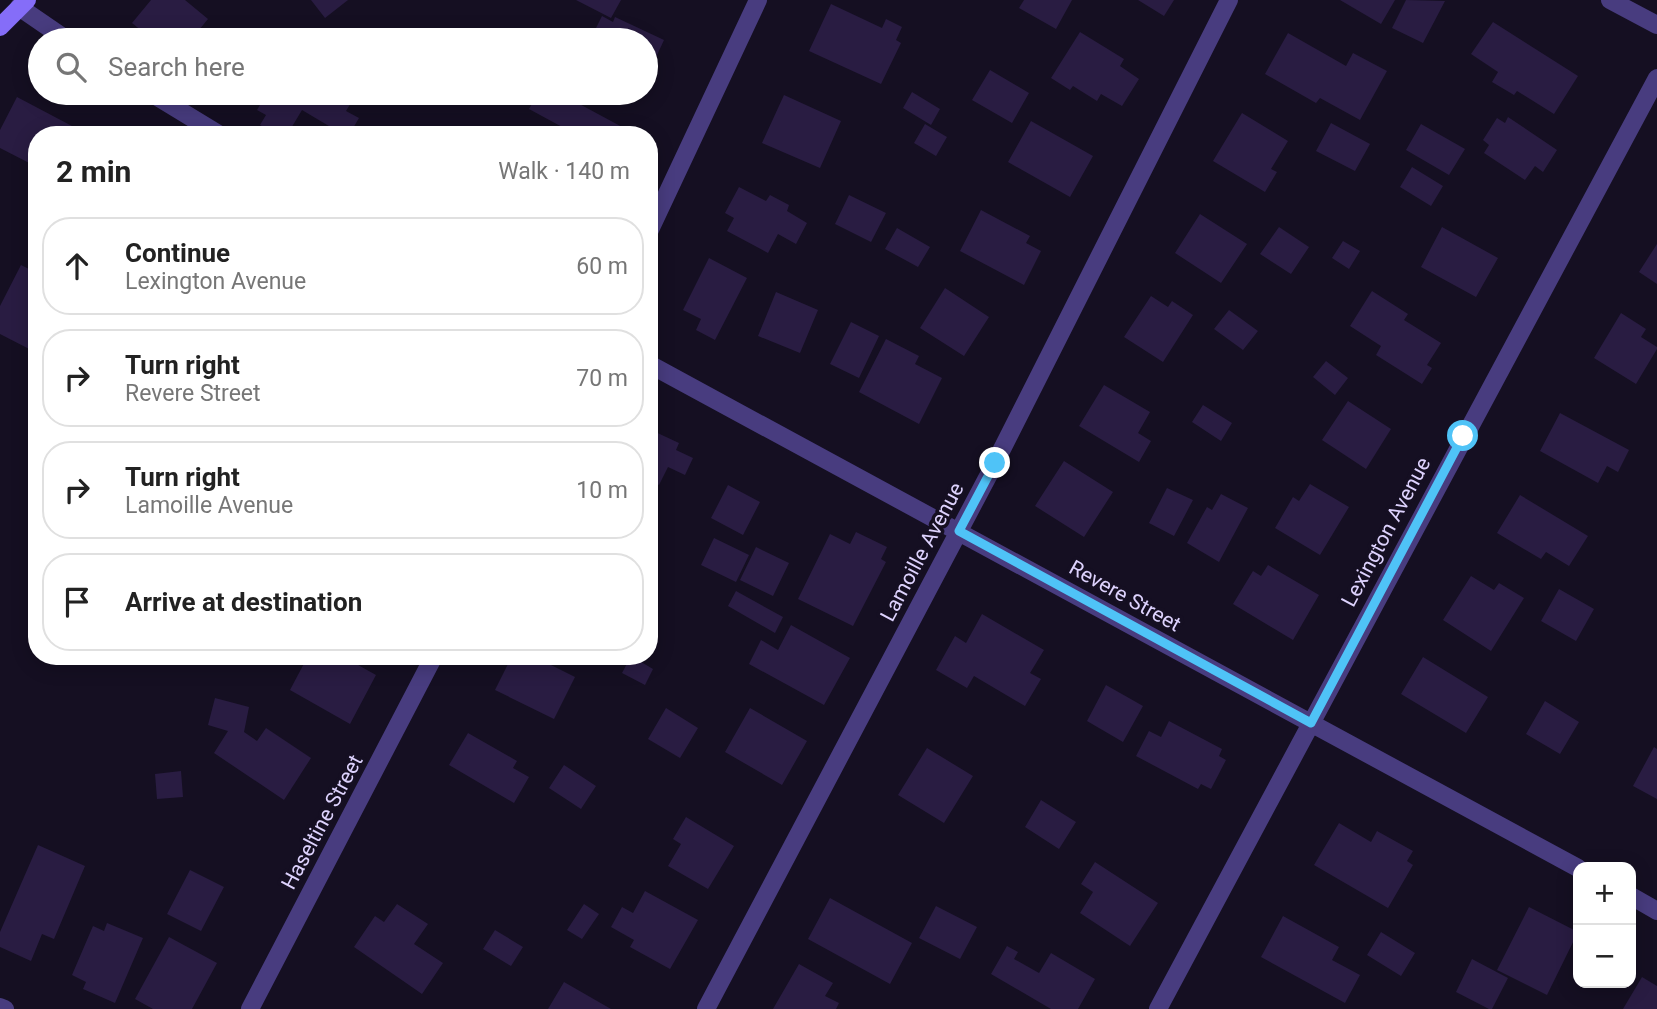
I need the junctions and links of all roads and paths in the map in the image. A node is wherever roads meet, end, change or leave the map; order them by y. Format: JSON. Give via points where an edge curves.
{"nodes":[{"id":1,"x":758,"y":0,"type":"edge"},
{"id":2,"x":1229,"y":0,"type":"edge"},
{"id":3,"x":1610,"y":0,"type":"edge"},
{"id":4,"x":23,"y":4,"type":"edge"},
{"id":5,"x":1657,"y":25,"type":"edge"},
{"id":6,"x":0,"y":27,"type":"edge"},
{"id":7,"x":52,"y":28,"type":"edge"},
{"id":8,"x":1657,"y":78,"type":"edge"},
{"id":9,"x":171,"y":105,"type":"edge"},
{"id":10,"x":205,"y":126,"type":"edge"},
{"id":11,"x":658,"y":213,"type":"edge"},
{"id":12,"x":658,"y":369,"type":"edge"},
{"id":13,"x":959,"y":531,"type":"junction"},
{"id":14,"x":429,"y":665,"type":"edge"},
{"id":15,"x":1311,"y":723,"type":"junction"},
{"id":16,"x":1573,"y":865,"type":"edge"},
{"id":17,"x":1636,"y":899,"type":"edge"},
{"id":18,"x":1657,"y":911,"type":"edge"},
{"id":19,"x":0,"y":1007,"type":"edge"},
{"id":20,"x":5,"y":1009,"type":"edge"},
{"id":21,"x":250,"y":1009,"type":"edge"},
{"id":22,"x":706,"y":1009,"type":"edge"},
{"id":23,"x":1157,"y":1009,"type":"edge"}],
"edges":[{"from":1,"to":11,"type":"street"},
{"from":2,"to":13,"type":"street","name":"Lamoille Avenue"},
{"from":3,"to":5,"type":"street"},
{"from":4,"to":6,"type":"main road"},
{"from":4,"to":7,"type":"street"},
{"from":8,"to":15,"type":"street","name":"Lexington Avenue"},
{"from":9,"to":10,"type":"street"},
{"from":12,"to":13,"type":"street","name":"Revere Street"},
{"from":13,"to":15,"type":"street","name":"Revere Street"},
{"from":13,"to":22,"type":"street","name":"Lamoille Avenue"},
{"from":14,"to":21,"type":"street","name":"Haseltine Street"},
{"from":15,"to":16,"type":"street","name":"Revere Street"},
{"from":15,"to":23,"type":"street","name":"Lexington Avenue"},
{"from":17,"to":18,"type":"street"},
{"from":19,"to":20,"type":"street"}]}
